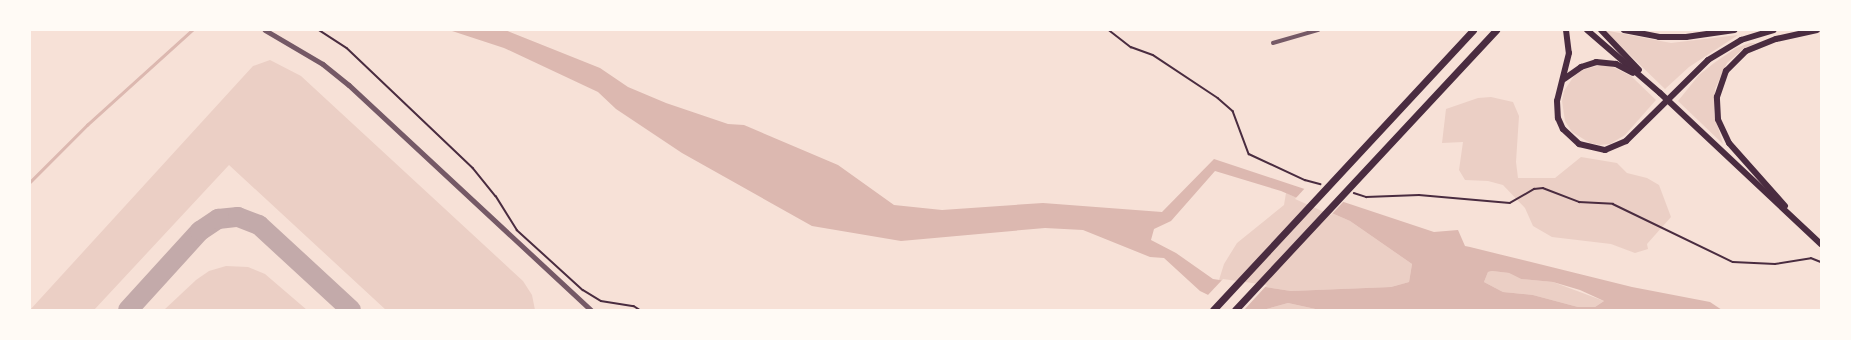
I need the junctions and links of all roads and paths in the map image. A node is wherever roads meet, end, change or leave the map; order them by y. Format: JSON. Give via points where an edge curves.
{"nodes":[{"id":1,"x":265,"y":30,"type":"edge"},
{"id":2,"x":319,"y":30,"type":"edge"},
{"id":3,"x":1110,"y":30,"type":"edge"},
{"id":4,"x":1318,"y":30,"type":"edge"},
{"id":5,"x":1473,"y":30,"type":"edge"},
{"id":6,"x":1496,"y":30,"type":"edge"},
{"id":7,"x":1566,"y":30,"type":"edge"},
{"id":8,"x":1588,"y":30,"type":"edge"},
{"id":9,"x":1601,"y":30,"type":"edge"},
{"id":10,"x":1624,"y":30,"type":"edge"},
{"id":11,"x":1734,"y":30,"type":"edge"},
{"id":12,"x":1774,"y":30,"type":"edge"},
{"id":13,"x":1817,"y":30,"type":"edge"},
{"id":14,"x":1274,"y":43,"type":"dead end"},
{"id":15,"x":1564,"y":79,"type":"junction"},
{"id":16,"x":1660,"y":93,"type":"junction"},
{"id":17,"x":1320,"y":184,"type":"dead end"},
{"id":18,"x":1351,"y":192,"type":"dead end"},
{"id":19,"x":1791,"y":216,"type":"junction"},
{"id":20,"x":1821,"y":244,"type":"edge"},
{"id":21,"x":1821,"y":262,"type":"edge"},
{"id":22,"x":591,"y":310,"type":"edge"},
{"id":23,"x":640,"y":310,"type":"edge"},
{"id":24,"x":1144,"y":310,"type":"edge"},
{"id":25,"x":1158,"y":310,"type":"edge"},
{"id":26,"x":1213,"y":310,"type":"edge"},
{"id":27,"x":1235,"y":310,"type":"edge"}],
"edges":[{"from":1,"to":22,"type":"street","via":[[323,64],[349,85]]},
{"from":2,"to":23,"type":"path","via":[[347,48],[473,168],[496,196],[517,230],[583,290],[601,301],[634,306]]},
{"from":3,"to":17,"type":"path","via":[[1131,47],[1153,55],[1218,98],[1233,111],[1249,154],[1305,180]]},
{"from":4,"to":14,"type":"street"},
{"from":5,"to":26,"type":"highway"},
{"from":6,"to":27,"type":"highway"},
{"from":7,"to":15,"type":"highway","via":[[1569,53]]},
{"from":8,"to":16,"type":"highway"},
{"from":9,"to":16,"type":"highway"},
{"from":10,"to":11,"type":"highway","via":[[1659,37],[1686,37]]},
{"from":12,"to":15,"type":"highway","via":[[1741,40],[1724,49],[1691,74],[1626,141],[1605,150],[1586,147],[1570,138],[1558,118],[1557,101]]},
{"from":13,"to":19,"type":"highway","via":[[1776,39],[1746,51],[1726,71],[1717,97],[1718,119],[1729,143],[1738,156],[1778,195]]},
{"from":15,"to":16,"type":"highway","via":[[1580,67],[1607,62],[1626,69]]},
{"from":16,"to":19,"type":"highway"},
{"from":18,"to":21,"type":"path","via":[[1366,196],[1419,195],[1510,203],[1534,189],[1543,188],[1579,202],[1613,204],[1733,262],[1775,264],[1811,258]]},
{"from":19,"to":20,"type":"highway"},
{"from":24,"to":25,"type":"path"}]}
